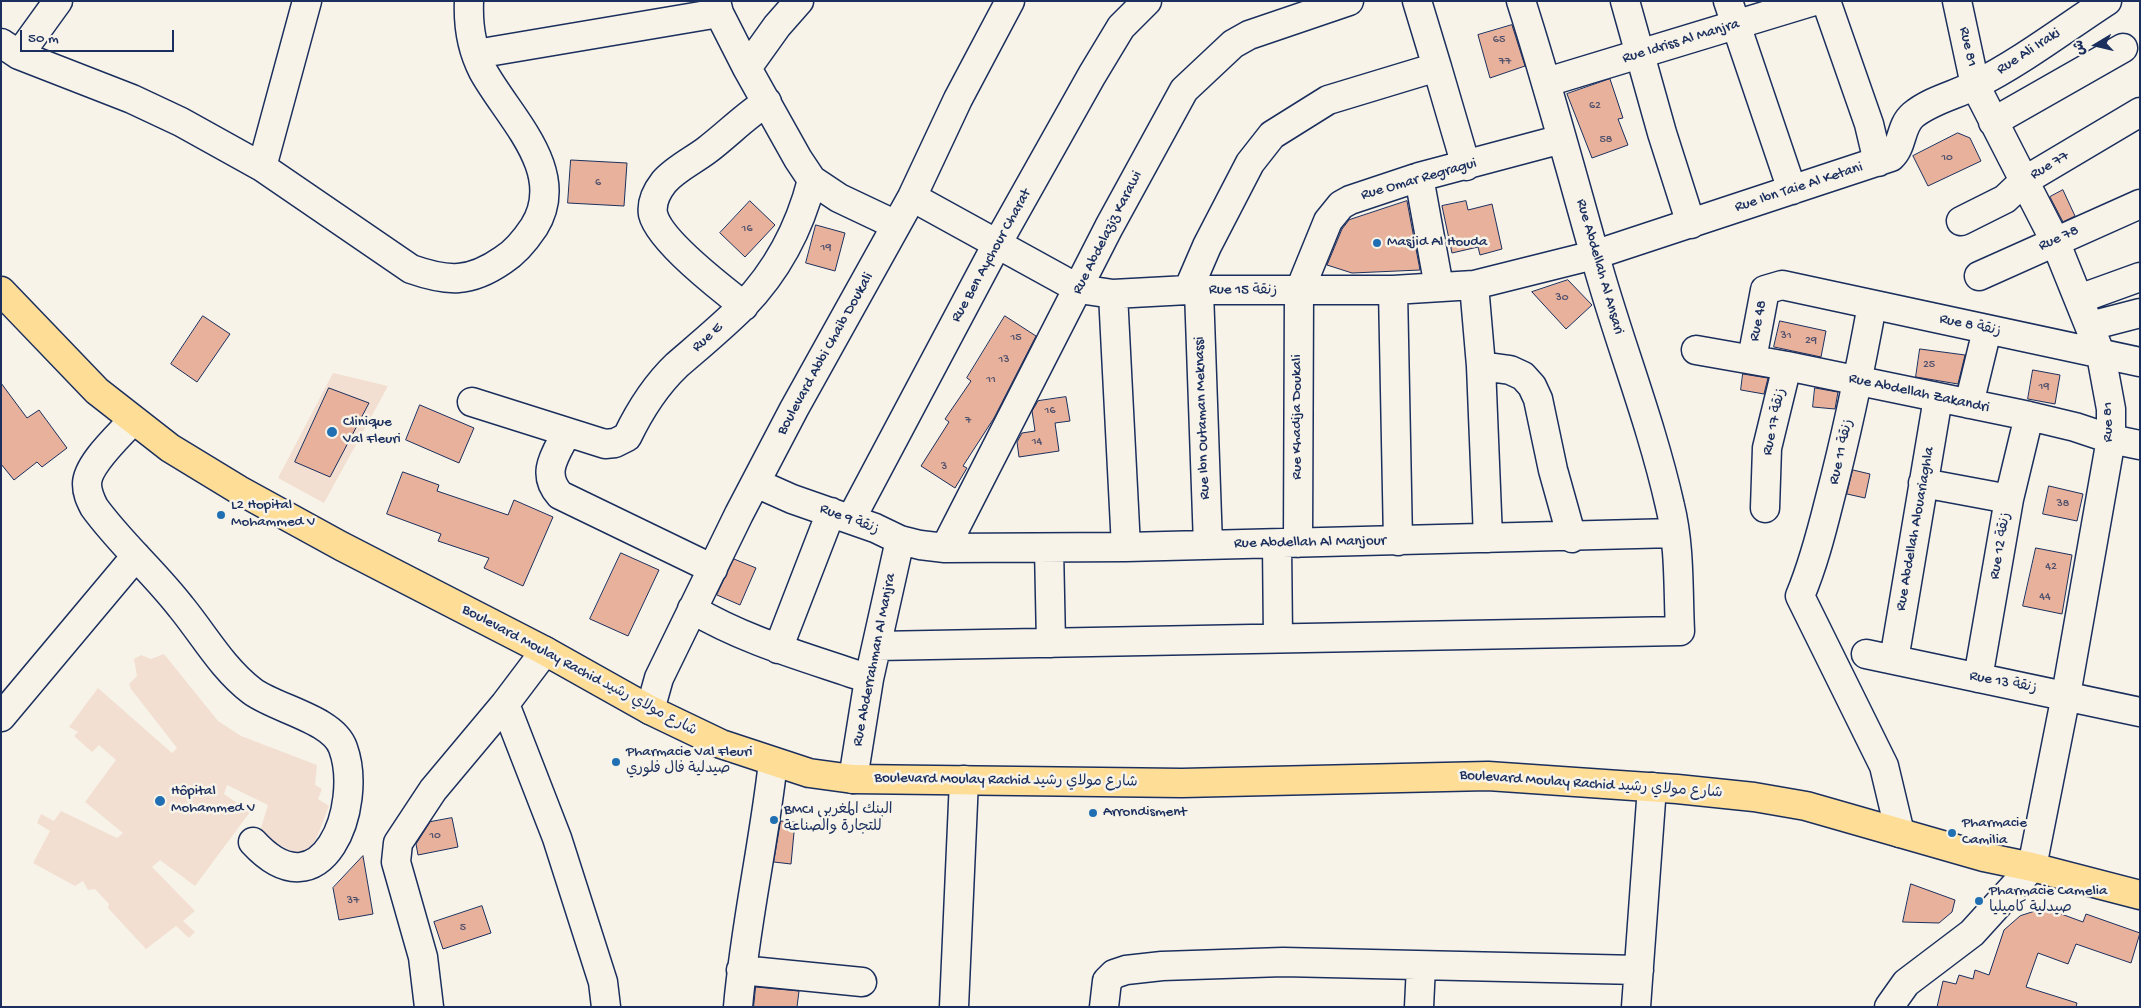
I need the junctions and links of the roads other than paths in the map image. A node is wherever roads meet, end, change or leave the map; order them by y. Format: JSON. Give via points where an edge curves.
{"nodes":[{"id":1,"x":58,"y":1,"type":"edge"},
{"id":2,"x":307,"y":1,"type":"edge"},
{"id":3,"x":469,"y":1,"type":"edge"},
{"id":4,"x":799,"y":1,"type":"edge"},
{"id":5,"x":1010,"y":1,"type":"edge"},
{"id":6,"x":1147,"y":1,"type":"edge"},
{"id":7,"x":1350,"y":1,"type":"edge"},
{"id":8,"x":1418,"y":1,"type":"edge"},
{"id":9,"x":1520,"y":1,"type":"edge"},
{"id":10,"x":1625,"y":1,"type":"edge"},
{"id":11,"x":1814,"y":1,"type":"edge"},
{"id":12,"x":1826,"y":1,"type":"edge"},
{"id":13,"x":1956,"y":1,"type":"edge"},
{"id":14,"x":2107,"y":1,"type":"edge"},
{"id":15,"x":718,"y":7,"type":"edge"},
{"id":16,"x":1732,"y":13,"type":"edge"},
{"id":17,"x":2123,"y":48,"type":"dead end"},
{"id":18,"x":10,"y":49,"type":"edge"},
{"id":19,"x":476,"y":54,"type":"junction"},
{"id":20,"x":1641,"y":55,"type":"junction"},
{"id":21,"x":1437,"y":67,"type":"junction"},
{"id":22,"x":747,"y":68,"type":"junction"},
{"id":23,"x":1547,"y":82,"type":"junction"},
{"id":24,"x":1975,"y":85,"type":"junction"},
{"id":25,"x":767,"y":102,"type":"junction"},
{"id":26,"x":2140,"y":112,"type":"edge"},
{"id":27,"x":1993,"y":122,"type":"junction"},
{"id":28,"x":1562,"y":139,"type":"junction"},
{"id":29,"x":1878,"y":162,"type":"junction"},
{"id":30,"x":1466,"y":166,"type":"junction"},
{"id":31,"x":262,"y":167,"type":"junction"},
{"id":32,"x":1419,"y":177,"type":"junction"},
{"id":33,"x":812,"y":180,"type":"junction"},
{"id":34,"x":2024,"y":181,"type":"junction"},
{"id":35,"x":1792,"y":190,"type":"junction"},
{"id":36,"x":912,"y":197,"type":"junction"},
{"id":37,"x":2140,"y":204,"type":"edge"},
{"id":38,"x":1962,"y":221,"type":"dead end"},
{"id":39,"x":1691,"y":224,"type":"junction"},
{"id":40,"x":896,"y":225,"type":"junction"},
{"id":41,"x":2055,"y":241,"type":"junction"},
{"id":42,"x":997,"y":244,"type":"junction"},
{"id":43,"x":1594,"y":255,"type":"junction"},
{"id":44,"x":1979,"y":276,"type":"dead end"},
{"id":45,"x":2140,"y":277,"type":"edge"},
{"id":46,"x":1474,"y":285,"type":"junction"},
{"id":47,"x":1438,"y":287,"type":"junction"},
{"id":48,"x":1800,"y":288,"type":"joint"},
{"id":49,"x":1079,"y":289,"type":"junction"},
{"id":50,"x":1194,"y":290,"type":"junction"},
{"id":51,"x":1393,"y":290,"type":"junction"},
{"id":52,"x":1,"y":291,"type":"edge"},
{"id":53,"x":1299,"y":292,"type":"junction"},
{"id":54,"x":1113,"y":294,"type":"junction"},
{"id":55,"x":2079,"y":299,"type":"junction"},
{"id":56,"x":1872,"y":305,"type":"junction"},
{"id":57,"x":744,"y":306,"type":"junction"},
{"id":58,"x":2140,"y":313,"type":"edge"},
{"id":59,"x":2090,"y":326,"type":"junction"},
{"id":60,"x":1987,"y":330,"type":"junction"},
{"id":61,"x":1696,"y":350,"type":"dead end"},
{"id":62,"x":2100,"y":356,"type":"junction"},
{"id":63,"x":1752,"y":359,"type":"junction"},
{"id":64,"x":2140,"y":362,"type":"edge"},
{"id":65,"x":1482,"y":366,"type":"junction"},
{"id":66,"x":1788,"y":366,"type":"junction"},
{"id":67,"x":1858,"y":381,"type":"junction"},
{"id":68,"x":1938,"y":398,"type":"junction"},
{"id":69,"x":472,"y":402,"type":"dead end"},
{"id":70,"x":1969,"y":404,"type":"junction"},
{"id":71,"x":2030,"y":416,"type":"junction"},
{"id":72,"x":133,"y":420,"type":"junction"},
{"id":73,"x":567,"y":432,"type":"junction"},
{"id":74,"x":2111,"y":439,"type":"junction"},
{"id":75,"x":2140,"y":445,"type":"edge"},
{"id":76,"x":756,"y":483,"type":"junction"},
{"id":77,"x":1923,"y":483,"type":"junction"},
{"id":78,"x":2009,"y":499,"type":"junction"},
{"id":79,"x":1765,"y":508,"type":"dead end"},
{"id":80,"x":841,"y":515,"type":"junction"},
{"id":81,"x":1675,"y":533,"type":"junction"},
{"id":82,"x":1488,"y":538,"type":"junction"},
{"id":83,"x":1572,"y":538,"type":"junction"},
{"id":84,"x":900,"y":540,"type":"junction"},
{"id":85,"x":1398,"y":541,"type":"junction"},
{"id":86,"x":1288,"y":543,"type":"junction"},
{"id":87,"x":1208,"y":545,"type":"junction"},
{"id":88,"x":1126,"y":547,"type":"junction"},
{"id":89,"x":945,"y":548,"type":"junction"},
{"id":90,"x":1049,"y":548,"type":"junction"},
{"id":91,"x":136,"y":556,"type":"junction"},
{"id":92,"x":713,"y":569,"type":"junction"},
{"id":93,"x":692,"y":609,"type":"junction"},
{"id":94,"x":1278,"y":638,"type":"junction"},
{"id":95,"x":1051,"y":643,"type":"junction"},
{"id":96,"x":877,"y":646,"type":"junction"},
{"id":97,"x":778,"y":649,"type":"junction"},
{"id":98,"x":546,"y":651,"type":"junction"},
{"id":99,"x":1866,"y":654,"type":"dead end"},
{"id":100,"x":1894,"y":660,"type":"junction"},
{"id":101,"x":1978,"y":678,"type":"junction"},
{"id":102,"x":870,"y":679,"type":"junction"},
{"id":103,"x":2066,"y":695,"type":"junction"},
{"id":104,"x":505,"y":704,"type":"junction"},
{"id":105,"x":650,"y":710,"type":"junction"},
{"id":106,"x":2139,"y":710,"type":"edge"},
{"id":107,"x":1,"y":717,"type":"edge"},
{"id":108,"x":773,"y":762,"type":"junction"},
{"id":109,"x":853,"y":779,"type":"junction"},
{"id":110,"x":964,"y":780,"type":"junction"},
{"id":111,"x":1652,"y":787,"type":"junction"},
{"id":112,"x":1900,"y":833,"type":"junction"},
{"id":113,"x":253,"y":842,"type":"dead end"},
{"id":114,"x":2032,"y":867,"type":"junction"},
{"id":115,"x":2140,"y":895,"type":"edge"},
{"id":116,"x":1421,"y":966,"type":"junction"},
{"id":117,"x":741,"y":970,"type":"junction"},
{"id":118,"x":1640,"y":970,"type":"junction"},
{"id":119,"x":862,"y":982,"type":"dead end"},
{"id":120,"x":428,"y":1007,"type":"edge"},
{"id":121,"x":606,"y":1007,"type":"edge"},
{"id":122,"x":738,"y":1007,"type":"edge"},
{"id":123,"x":954,"y":1007,"type":"edge"},
{"id":124,"x":1104,"y":1007,"type":"edge"},
{"id":125,"x":1419,"y":1007,"type":"edge"},
{"id":126,"x":1636,"y":1007,"type":"edge"},
{"id":127,"x":1889,"y":1007,"type":"edge"}],
"edges":[{"from":1,"to":18,"type":"street"},
{"from":2,"to":31,"type":"street"},
{"from":3,"to":19,"type":"street"},
{"from":4,"to":22,"type":"street"},
{"from":5,"to":36,"type":"street","name":"Boulevard Abbi Chaib Doukali","via":[[958,99]]},
{"from":6,"to":42,"type":"street","name":"Rue Ben Aychour Charat","via":[[1113,38]]},
{"from":7,"to":49,"type":"street","name":"Rue Abdelaziz Karawi","via":[[1249,35],[1228,49],[1184,90]]},
{"from":8,"to":21,"type":"street"},
{"from":9,"to":23,"type":"street","name":"Rue Abdellah Al Ansari"},
{"from":10,"to":20,"type":"street"},
{"from":11,"to":16,"type":"street","name":"Rue Idriss Al Manjra"},
{"from":12,"to":29,"type":"street","via":[[1869,124]]},
{"from":13,"to":24,"type":"street","name":"Rue 81"},
{"from":14,"to":24,"type":"street","name":"Rue Ali Iraki"},
{"from":15,"to":19,"type":"street"},
{"from":15,"to":22,"type":"street"},
{"from":16,"to":20,"type":"street","name":"Rue Idriss Al Manjra"},
{"from":16,"to":35,"type":"street"},
{"from":17,"to":27,"type":"street"},
{"from":18,"to":31,"type":"street","via":[[148,106]]},
{"from":19,"to":31,"type":"street","via":[[484,72],[534,149],[542,176],[544,199],[541,215],[528,235],[510,255],[487,271],[462,280],[434,277],[411,269]]},
{"from":20,"to":23,"type":"street","name":"Rue Idriss Al Manjra"},
{"from":20,"to":39,"type":"street"},
{"from":21,"to":30,"type":"street"},
{"from":21,"to":50,"type":"street","via":[[1328,100],[1272,135],[1250,163],[1207,246]]},
{"from":22,"to":25,"type":"street"},
{"from":23,"to":28,"type":"street","name":"Rue Abdellah Al Ansari"},
{"from":24,"to":27,"type":"street","name":"Rue 81"},
{"from":24,"to":29,"type":"street","name":"Rue Ibn Taie Al Ketani","via":[[1913,115],[1903,128],[1894,154]]},
{"from":25,"to":33,"type":"street"},
{"from":25,"to":57,"type":"street","via":[[743,117],[709,149],[668,179],[656,195],[653,207],[656,221],[670,239],[714,283]]},
{"from":26,"to":34,"type":"street","name":"Rue 77"},
{"from":27,"to":34,"type":"street","name":"Rue 81"},
{"from":28,"to":30,"type":"street","name":"Rue Omar Regragui"},
{"from":28,"to":43,"type":"street","name":"Rue Abdellah Al Ansari"},
{"from":29,"to":35,"type":"street","name":"Rue Ibn Taie Al Ketani"},
{"from":30,"to":32,"type":"street","name":"Rue Omar Regragui"},
{"from":32,"to":47,"type":"street"},
{"from":32,"to":53,"type":"street","name":"Rue Omar Regragui","via":[[1341,205],[1328,221]]},
{"from":33,"to":40,"type":"street","via":[[839,198]]},
{"from":33,"to":57,"type":"street","name":"Rue E","via":[[792,237],[768,276]]},
{"from":34,"to":38,"type":"street","name":"Rue 77","via":[[2005,198]]},
{"from":34,"to":41,"type":"street","name":"Rue 81"},
{"from":35,"to":39,"type":"street","name":"Rue Ibn Taie Al Ketani"},
{"from":36,"to":40,"type":"street","name":"Boulevard Abbi Chaib Doukali"},
{"from":36,"to":42,"type":"street","name":"Rue 15 زنقة"},
{"from":37,"to":41,"type":"street","name":"Rue 78"},
{"from":39,"to":43,"type":"street","name":"Rue Ibn Taie Al Ketani"},
{"from":40,"to":76,"type":"street","name":"Boulevard Abbi Chaib Doukali"},
{"from":41,"to":44,"type":"street","name":"Rue 78"},
{"from":41,"to":55,"type":"street","name":"Rue 81"},
{"from":42,"to":49,"type":"street","name":"Rue 15 زنقة"},
{"from":42,"to":80,"type":"street","name":"Rue Ben Aychour Charat"},
{"from":43,"to":46,"type":"street","name":"Rue 15 زنقة"},
{"from":43,"to":81,"type":"street","name":"Rue Abdellah Al Ansari","via":[[1652,435]]},
{"from":45,"to":55,"type":"street"},
{"from":46,"to":47,"type":"street","name":"Rue 15 زنقة"},
{"from":46,"to":65,"type":"street"},
{"from":47,"to":51,"type":"street","name":"Rue 15 زنقة"},
{"from":48,"to":56,"type":"street","name":"Rue 8 زنقة"},
{"from":48,"to":63,"type":"street","name":"Rue 48","via":[[1782,285],[1765,290]]},
{"from":49,"to":54,"type":"street","name":"Rue 15 زنقة"},
{"from":49,"to":89,"type":"street","name":"Rue Abdelaziz Karawi"},
{"from":50,"to":53,"type":"street","name":"Rue 15 زنقة"},
{"from":50,"to":54,"type":"street","name":"Rue 15 زنقة"},
{"from":50,"to":87,"type":"street","name":"Rue Ibn Outaman Meknassi"},
{"from":51,"to":53,"type":"street","name":"Rue 15 زنقة"},
{"from":51,"to":85,"type":"street"},
{"from":52,"to":72,"type":"main road","name":"Boulevard Moulay Rachid شارع مولاي رشيد","via":[[96,391]]},
{"from":53,"to":86,"type":"street","name":"Rue Khadija Doukali"},
{"from":54,"to":88,"type":"street"},
{"from":55,"to":59,"type":"street","name":"Rue 81"},
{"from":56,"to":60,"type":"street","name":"Rue 8 زنقة"},
{"from":56,"to":67,"type":"street","name":"Rue 11 زنقة"},
{"from":57,"to":73,"type":"street","name":"Rue E","via":[[676,366],[650,396],[622,441],[605,444]]},
{"from":58,"to":59,"type":"street"},
{"from":59,"to":62,"type":"street","name":"Rue 81"},
{"from":60,"to":62,"type":"street","name":"Rue 8 زنقة"},
{"from":60,"to":70,"type":"street"},
{"from":61,"to":63,"type":"street","name":"Rue Abdellah Zakandri"},
{"from":62,"to":64,"type":"street","name":"Rue 8 زنقة"},
{"from":62,"to":74,"type":"street","name":"Rue 81","via":[[2111,409]]},
{"from":63,"to":66,"type":"street","name":"Rue Abdellah Zakandri"},
{"from":65,"to":82,"type":"street"},
{"from":65,"to":83,"type":"street","via":[[1510,370],[1523,376],[1532,386]]},
{"from":66,"to":67,"type":"street","name":"Rue Abdellah Zakandri"},
{"from":66,"to":79,"type":"street","name":"Rue 17 زنقة","via":[[1766,448]]},
{"from":67,"to":68,"type":"street","name":"Rue Abdellah Zakandri"},
{"from":67,"to":112,"type":"street","name":"Rue 11 زنقة","via":[[1819,543],[1800,596],[1884,766]]},
{"from":68,"to":70,"type":"street","name":"Rue Abdellah Zakandri"},
{"from":68,"to":77,"type":"street","name":"Rue Abdellah Alouariaghla"},
{"from":69,"to":73,"type":"street","name":"Rue E"},
{"from":70,"to":71,"type":"street","name":"Rue Abdellah Zakandri"},
{"from":71,"to":74,"type":"street","name":"Rue Abdellah Zakandri"},
{"from":71,"to":78,"type":"street","name":"Rue 12 زنقة"},
{"from":72,"to":91,"type":"street","via":[[102,454],[87,482],[88,495],[94,507]]},
{"from":72,"to":98,"type":"main road","name":"Boulevard Moulay Rachid شارع مولاي رشيد","via":[[170,448],[271,508]]},
{"from":73,"to":92,"type":"street","via":[[549,472],[550,481],[560,495]]},
{"from":74,"to":75,"type":"street","name":"Rue Abdellah Zakandri"},
{"from":74,"to":103,"type":"street","name":"Rue 81"},
{"from":76,"to":80,"type":"street","name":"Rue 9 زنقة"},
{"from":76,"to":92,"type":"street","name":"Boulevard Abbi Chaib Doukali"},
{"from":77,"to":78,"type":"street"},
{"from":77,"to":100,"type":"street","name":"Rue Abdellah Alouariaghla"},
{"from":78,"to":101,"type":"street","name":"Rue 12 زنقة"},
{"from":80,"to":84,"type":"street","name":"Rue 9 زنقة"},
{"from":80,"to":97,"type":"street","name":"Rue Ben Aychour Charat"},
{"from":81,"to":83,"type":"street","name":"Rue Abdellah Al Manjour"},
{"from":81,"to":94,"type":"street","name":"Rue Abdellah Al Ansari","via":[[1680,631]]},
{"from":82,"to":83,"type":"street","name":"Rue Abdellah Al Manjour"},
{"from":82,"to":85,"type":"street","name":"Rue Abdellah Al Manjour"},
{"from":84,"to":89,"type":"street","name":"Rue 9 زنقة"},
{"from":84,"to":96,"type":"street","name":"Rue Abderrahman Al Manjra"},
{"from":85,"to":86,"type":"street","name":"Rue Abdellah Al Manjour"},
{"from":86,"to":87,"type":"street","name":"Rue Abdellah Al Manjour"},
{"from":86,"to":94,"type":"street","name":"Rue Khadija Doukali"},
{"from":87,"to":88,"type":"street","name":"Rue Abdellah Al Manjour"},
{"from":88,"to":90,"type":"street","name":"Rue Abdellah Al Manjour"},
{"from":89,"to":90,"type":"street","name":"Rue Abdellah Al Manjour"},
{"from":90,"to":95,"type":"street"},
{"from":91,"to":107,"type":"street"},
{"from":91,"to":113,"type":"street","via":[[181,606],[225,666],[251,690],[331,732],[343,747],[346,803],[335,840],[326,855],[314,864],[289,867],[267,857]]},
{"from":92,"to":93,"type":"street","name":"Boulevard Abbi Chaib Doukali"},
{"from":93,"to":97,"type":"street"},
{"from":93,"to":105,"type":"street","name":"Boulevard Abbi Chaib Doukali","via":[[659,678]]},
{"from":94,"to":95,"type":"street"},
{"from":95,"to":96,"type":"street"},
{"from":96,"to":102,"type":"street","name":"Rue Abderrahman Al Manjra"},
{"from":97,"to":102,"type":"street"},
{"from":98,"to":104,"type":"street"},
{"from":98,"to":105,"type":"main road","name":"Boulevard Moulay Rachid شارع مولاي رشيد"},
{"from":99,"to":100,"type":"street","name":"Rue 13 زنقة"},
{"from":100,"to":101,"type":"street","name":"Rue 13 زنقة"},
{"from":101,"to":103,"type":"street","name":"Rue 13 زنقة"},
{"from":102,"to":109,"type":"street","name":"Rue Abderrahman Al Manjra"},
{"from":103,"to":106,"type":"street","name":"Rue 13 زنقة"},
{"from":103,"to":114,"type":"street","name":"Rue 81"},
{"from":104,"to":120,"type":"street","via":[[433,790],[398,844],[396,862],[423,957]]},
{"from":104,"to":121,"type":"street","via":[[557,838],[603,982]]},
{"from":105,"to":108,"type":"main road","name":"Boulevard Moulay Rachid شارع مولاي رشيد","via":[[721,744]]},
{"from":108,"to":109,"type":"main road","name":"Boulevard Moulay Rachid شارع مولاي رشيد","via":[[809,773]]},
{"from":108,"to":117,"type":"street","via":[[767,822]]},
{"from":109,"to":110,"type":"main road","name":"Boulevard Moulay Rachid شارع مولاي رشيد"},
{"from":110,"to":111,"type":"main road","name":"Boulevard Moulay Rachid شارع مولاي رشيد","via":[[1182,783],[1488,776]]},
{"from":110,"to":123,"type":"street"},
{"from":111,"to":112,"type":"main road","name":"Boulevard Moulay Rachid شارع مولاي رشيد","via":[[1754,797],[1806,806]]},
{"from":111,"to":118,"type":"street"},
{"from":112,"to":114,"type":"main road","name":"Boulevard Moulay Rachid شارع مولاي رشيد"},
{"from":114,"to":115,"type":"main road","name":"Boulevard Moulay Rachid شارع مولاي رشيد"},
{"from":114,"to":127,"type":"street","via":[[1972,933],[1906,983]]},
{"from":116,"to":118,"type":"street"},
{"from":116,"to":124,"type":"street","via":[[1283,962],[1126,970],[1114,974],[1107,981]]},
{"from":116,"to":125,"type":"street"},
{"from":117,"to":119,"type":"street"},
{"from":117,"to":122,"type":"street"},
{"from":118,"to":126,"type":"street"}]}
